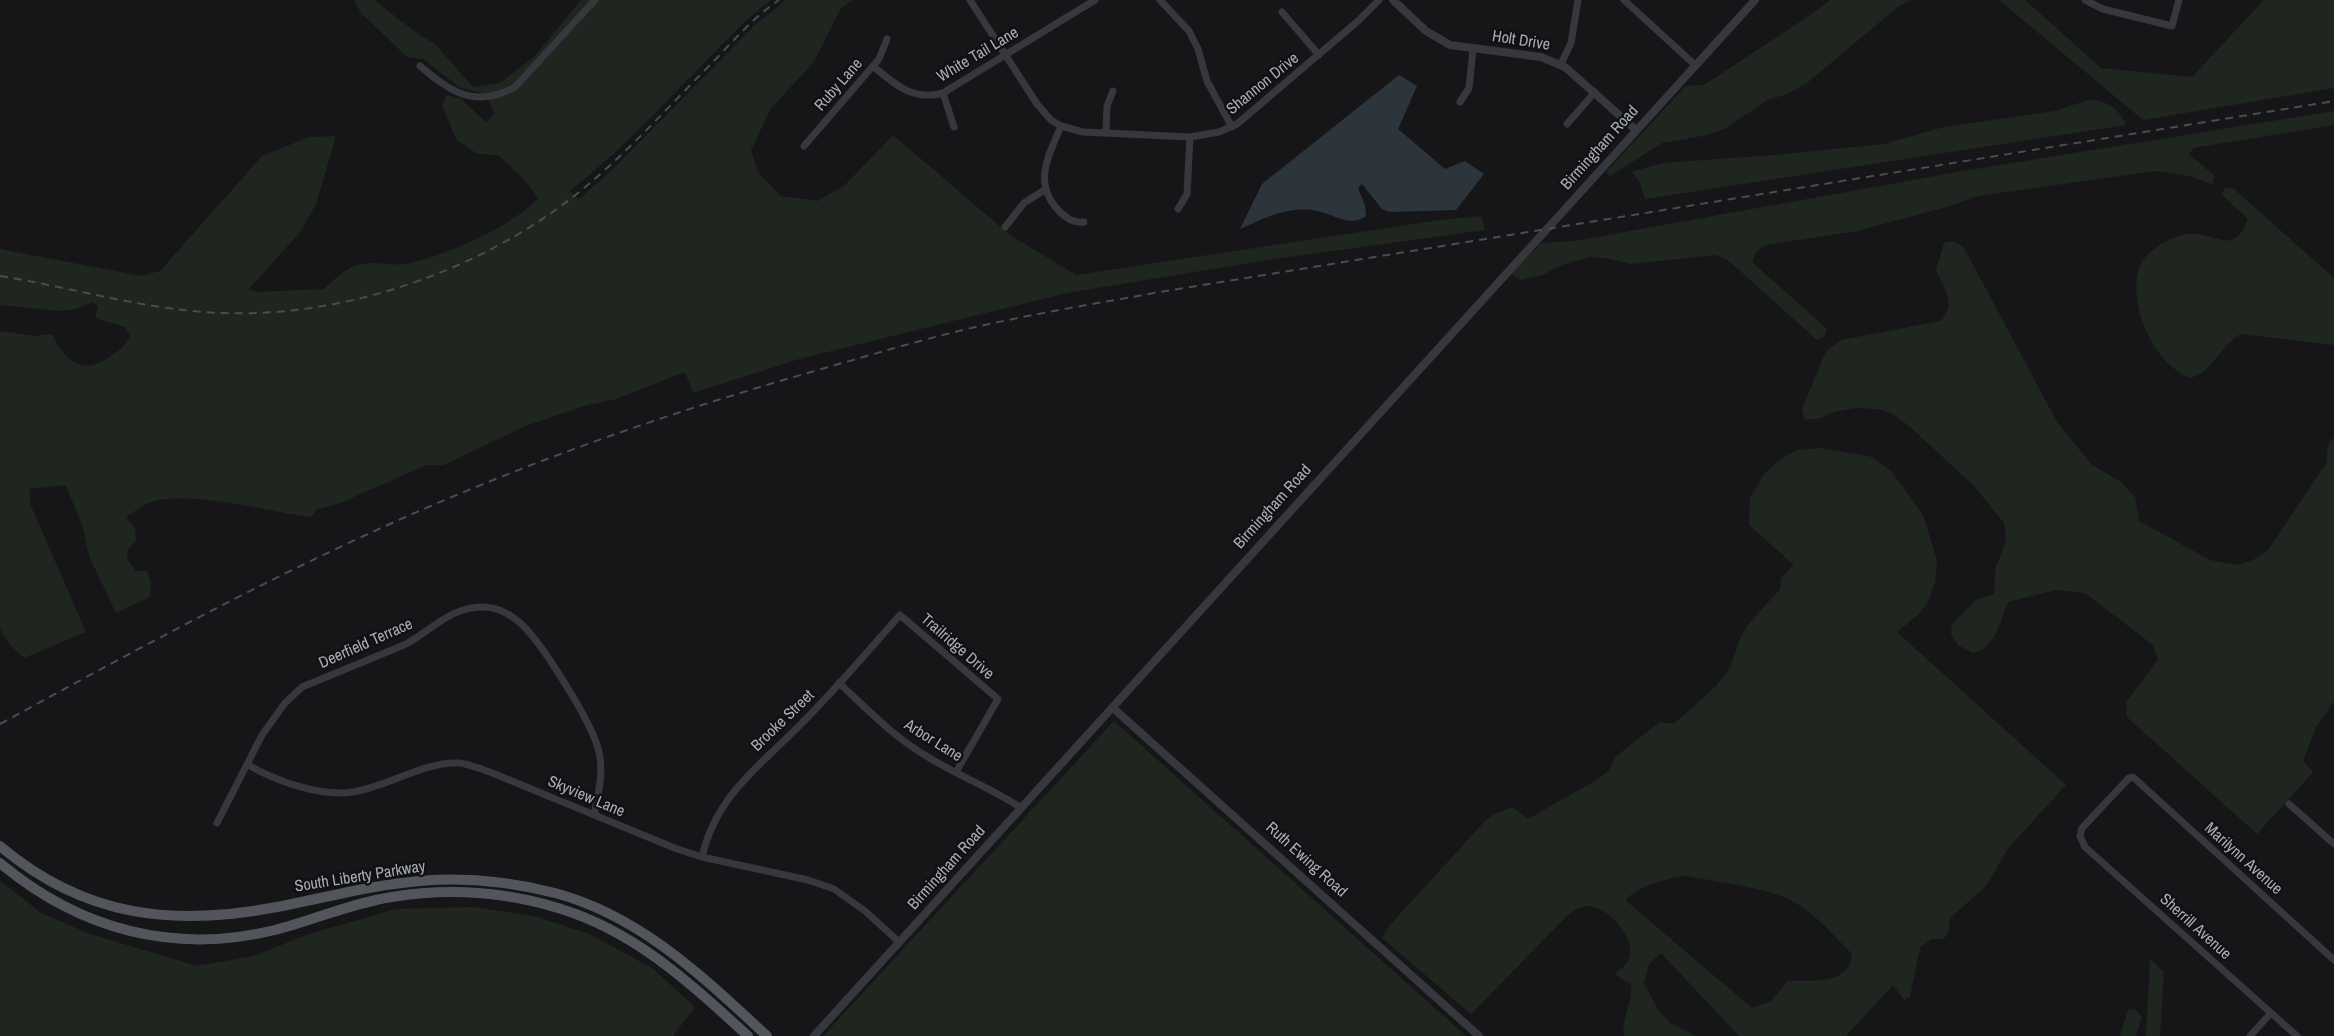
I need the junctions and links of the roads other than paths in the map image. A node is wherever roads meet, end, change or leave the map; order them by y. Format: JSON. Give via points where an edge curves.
{"nodes":[{"id":1,"x":595,"y":0,"type":"edge"},
{"id":2,"x":970,"y":0,"type":"edge"},
{"id":3,"x":1160,"y":0,"type":"edge"},
{"id":4,"x":1379,"y":0,"type":"edge"},
{"id":5,"x":1393,"y":0,"type":"edge"},
{"id":6,"x":1578,"y":0,"type":"edge"},
{"id":7,"x":1624,"y":0,"type":"edge"},
{"id":8,"x":2085,"y":0,"type":"edge"},
{"id":9,"x":2179,"y":0,"type":"edge"},
{"id":10,"x":1091,"y":1,"type":"edge"},
{"id":11,"x":1753,"y":1,"type":"edge"},
{"id":12,"x":1282,"y":12,"type":"dead end"},
{"id":13,"x":887,"y":39,"type":"dead end"},
{"id":14,"x":1473,"y":49,"type":"junction"},
{"id":15,"x":1005,"y":54,"type":"junction"},
{"id":16,"x":1319,"y":55,"type":"junction"},
{"id":17,"x":1561,"y":64,"type":"junction"},
{"id":18,"x":1695,"y":65,"type":"junction"},
{"id":19,"x":420,"y":66,"type":"dead end"},
{"id":20,"x":873,"y":66,"type":"junction"},
{"id":21,"x":1113,"y":91,"type":"dead end"},
{"id":22,"x":1595,"y":92,"type":"junction"},
{"id":23,"x":943,"y":93,"type":"junction"},
{"id":24,"x":1460,"y":102,"type":"dead end"},
{"id":25,"x":1567,"y":124,"type":"dead end"},
{"id":26,"x":1061,"y":126,"type":"junction"},
{"id":27,"x":954,"y":127,"type":"dead end"},
{"id":28,"x":1232,"y":127,"type":"junction"},
{"id":29,"x":1636,"y":130,"type":"junction"},
{"id":30,"x":1106,"y":133,"type":"junction"},
{"id":31,"x":1190,"y":137,"type":"junction"},
{"id":32,"x":804,"y":146,"type":"dead end"},
{"id":33,"x":1046,"y":189,"type":"junction"},
{"id":34,"x":1178,"y":209,"type":"dead end"},
{"id":35,"x":1084,"y":222,"type":"dead end"},
{"id":36,"x":1005,"y":227,"type":"dead end"},
{"id":37,"x":900,"y":615,"type":"joint"},
{"id":38,"x":839,"y":683,"type":"junction"},
{"id":39,"x":1113,"y":708,"type":"junction"},
{"id":40,"x":248,"y":765,"type":"junction"},
{"id":41,"x":956,"y":772,"type":"junction"},
{"id":42,"x":2289,"y":804,"type":"dead end"},
{"id":43,"x":1021,"y":808,"type":"junction"},
{"id":44,"x":594,"y":815,"type":"junction"},
{"id":45,"x":217,"y":823,"type":"dead end"},
{"id":46,"x":2080,"y":836,"type":"joint"},
{"id":47,"x":2334,"y":844,"type":"edge"},
{"id":48,"x":0,"y":846,"type":"edge"},
{"id":49,"x":702,"y":857,"type":"junction"},
{"id":50,"x":0,"y":862,"type":"edge"},
{"id":51,"x":899,"y":942,"type":"junction"},
{"id":52,"x":2334,"y":960,"type":"edge"},
{"id":53,"x":2271,"y":1013,"type":"junction"},
{"id":54,"x":748,"y":1036,"type":"edge"},
{"id":55,"x":767,"y":1036,"type":"edge"},
{"id":56,"x":814,"y":1036,"type":"edge"},
{"id":57,"x":1479,"y":1036,"type":"edge"},
{"id":58,"x":2250,"y":1036,"type":"edge"},
{"id":59,"x":2297,"y":1036,"type":"edge"}],
"edges":[{"from":1,"to":19,"type":"street","via":[[506,92],[483,98],[460,94]]},
{"from":2,"to":15,"type":"street","name":"Shannon Drive"},
{"from":3,"to":28,"type":"street","via":[[1194,40],[1208,81]]},
{"from":4,"to":16,"type":"street","name":"Shannon Drive"},
{"from":5,"to":14,"type":"street","name":"Holt Drive","via":[[1439,40]]},
{"from":6,"to":17,"type":"street","via":[[1571,43]]},
{"from":7,"to":18,"type":"street"},
{"from":8,"to":9,"type":"street","via":[[2112,12],[2172,26]]},
{"from":10,"to":15,"type":"street","name":"White Tail Lane"},
{"from":11,"to":18,"type":"street","name":"Birmingham Road"},
{"from":12,"to":16,"type":"street"},
{"from":13,"to":20,"type":"street","name":"Ruby Lane"},
{"from":14,"to":17,"type":"street","name":"Holt Drive","via":[[1541,57]]},
{"from":14,"to":24,"type":"street","via":[[1469,88]]},
{"from":15,"to":23,"type":"street","name":"White Tail Lane"},
{"from":15,"to":26,"type":"street","name":"Shannon Drive","via":[[1037,104]]},
{"from":16,"to":28,"type":"street","name":"Shannon Drive"},
{"from":17,"to":22,"type":"street","name":"Holt Drive"},
{"from":18,"to":29,"type":"street","name":"Birmingham Road"},
{"from":20,"to":23,"type":"street","name":"White Tail Lane","via":[[904,90],[923,96]]},
{"from":20,"to":32,"type":"street","name":"Ruby Lane"},
{"from":21,"to":30,"type":"street","via":[[1107,106]]},
{"from":22,"to":25,"type":"street"},
{"from":22,"to":29,"type":"street","name":"Holt Drive"},
{"from":23,"to":27,"type":"street"},
{"from":26,"to":30,"type":"street","name":"Shannon Drive"},
{"from":26,"to":33,"type":"street","via":[[1046,164]]},
{"from":28,"to":31,"type":"street","name":"Shannon Drive"},
{"from":29,"to":39,"type":"street","name":"Birmingham Road"},
{"from":30,"to":31,"type":"street","name":"Shannon Drive"},
{"from":31,"to":34,"type":"street","via":[[1187,194]]},
{"from":33,"to":35,"type":"street","via":[[1050,201],[1068,219]]},
{"from":33,"to":36,"type":"street","via":[[1024,203]]},
{"from":37,"to":38,"type":"street","name":"Brooke Street"},
{"from":37,"to":41,"type":"street","name":"Trailridge Drive","via":[[998,699]]},
{"from":38,"to":41,"type":"street","name":"Arbor Lane","via":[[895,735]]},
{"from":38,"to":49,"type":"street","name":"Brooke Street","via":[[741,781],[714,824]]},
{"from":39,"to":43,"type":"street","name":"Birmingham Road"},
{"from":39,"to":57,"type":"street","name":"Ruth Ewing Road"},
{"from":40,"to":44,"type":"street","name":"Skyview Lane","via":[[271,778],[340,793],[458,763],[490,772]]},
{"from":40,"to":44,"type":"street","name":"Deerfield Terrace","via":[[275,714],[302,687],[404,645],[462,609],[488,607],[503,612],[530,633],[590,726],[602,767]]},
{"from":40,"to":45,"type":"street","name":"Deerfield Terrace"},
{"from":41,"to":43,"type":"street","name":"Arbor Lane"},
{"from":42,"to":47,"type":"street"},
{"from":43,"to":51,"type":"street","name":"Birmingham Road"},
{"from":44,"to":49,"type":"street","name":"Skyview Lane"},
{"from":46,"to":52,"type":"street","name":"Marilynn Avenue","via":[[2082,828],[2133,777]]},
{"from":46,"to":53,"type":"street","name":"Sherrill Avenue","via":[[2085,847]]},
{"from":48,"to":55,"type":"main road","name":"South Liberty Parkway","via":[[47,880],[78,895],[132,912],[170,917],[233,914],[420,881],[489,882],[556,894],[598,909],[657,942],[686,962]]},
{"from":49,"to":51,"type":"street","name":"Skyview Lane","via":[[808,880],[834,890]]},
{"from":50,"to":54,"type":"main road","name":"South Liberty Parkway","via":[[43,895],[95,921],[138,933],[183,939],[262,933],[360,904],[415,894],[471,893],[526,900],[591,920],[642,946]]},
{"from":51,"to":56,"type":"street","name":"Birmingham Road"},
{"from":53,"to":58,"type":"street"},
{"from":53,"to":59,"type":"street","name":"Sherrill Avenue"}]}
